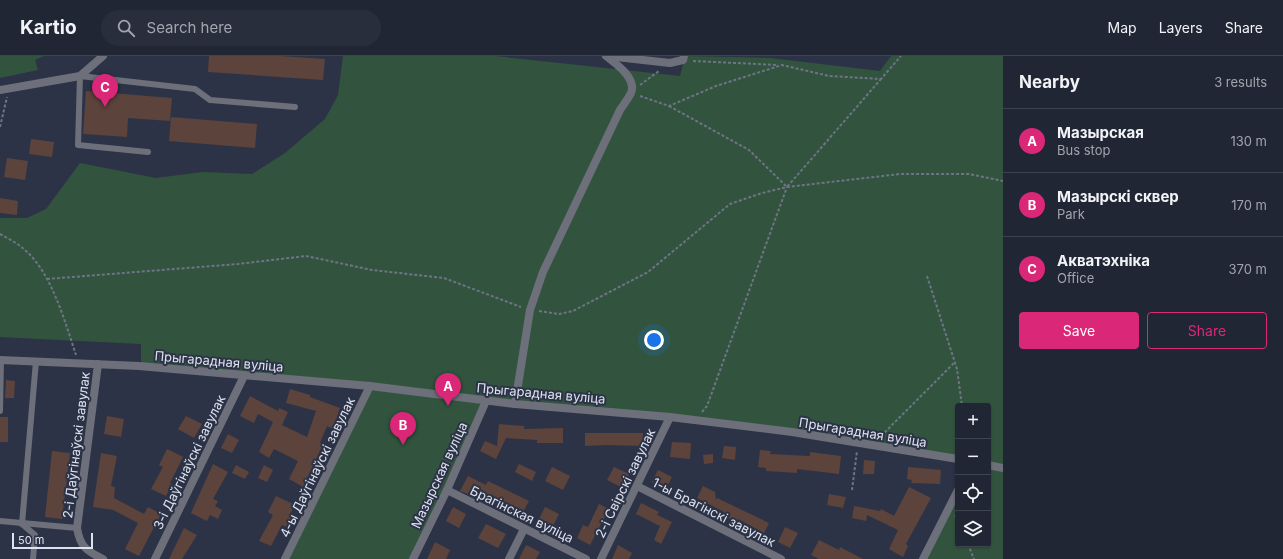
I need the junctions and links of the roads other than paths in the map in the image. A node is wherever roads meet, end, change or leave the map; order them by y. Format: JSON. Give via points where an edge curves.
{"nodes":[{"id":1,"x":103,"y":56,"type":"edge"},
{"id":2,"x":602,"y":56,"type":"edge"},
{"id":3,"x":606,"y":56,"type":"edge"},
{"id":4,"x":683,"y":58,"type":"edge"},
{"id":5,"x":80,"y":76,"type":"junction"},
{"id":6,"x":0,"y":90,"type":"edge"},
{"id":7,"x":295,"y":107,"type":"dead end"},
{"id":8,"x":148,"y":152,"type":"dead end"},
{"id":9,"x":1,"y":360,"type":"edge"},
{"id":10,"x":36,"y":361,"type":"junction"},
{"id":11,"x":98,"y":364,"type":"junction"},
{"id":12,"x":244,"y":376,"type":"junction"},
{"id":13,"x":370,"y":386,"type":"junction"},
{"id":14,"x":486,"y":401,"type":"junction"},
{"id":15,"x":515,"y":404,"type":"junction"},
{"id":16,"x":0,"y":413,"type":"edge"},
{"id":17,"x":670,"y":417,"type":"junction"},
{"id":18,"x":955,"y":458,"type":"edge"},
{"id":19,"x":991,"y":466,"type":"edge"},
{"id":20,"x":1003,"y":468,"type":"edge"},
{"id":21,"x":636,"y":486,"type":"junction"},
{"id":22,"x":447,"y":490,"type":"junction"},
{"id":23,"x":955,"y":496,"type":"edge"},
{"id":24,"x":0,"y":521,"type":"edge"},
{"id":25,"x":22,"y":524,"type":"junction"},
{"id":26,"x":77,"y":528,"type":"junction"},
{"id":27,"x":524,"y":529,"type":"junction"},
{"id":28,"x":33,"y":559,"type":"edge"},
{"id":29,"x":104,"y":559,"type":"edge"},
{"id":30,"x":155,"y":559,"type":"edge"},
{"id":31,"x":285,"y":559,"type":"edge"},
{"id":32,"x":413,"y":559,"type":"edge"},
{"id":33,"x":509,"y":559,"type":"edge"},
{"id":34,"x":586,"y":559,"type":"edge"},
{"id":35,"x":601,"y":559,"type":"edge"},
{"id":36,"x":781,"y":559,"type":"edge"},
{"id":37,"x":923,"y":559,"type":"edge"}],
"edges":[{"from":1,"to":5,"type":"street"},
{"from":2,"to":3,"type":"street"},
{"from":3,"to":4,"type":"street","via":[[670,63]]},
{"from":3,"to":15,"type":"street","via":[[622,69],[630,81],[632,92],[620,110],[543,272],[530,310]]},
{"from":5,"to":6,"type":"street"},
{"from":5,"to":7,"type":"lane","via":[[195,89],[210,100]]},
{"from":5,"to":8,"type":"lane","via":[[78,146]]},
{"from":9,"to":10,"type":"street","name":"Прыгарадная вуліца"},
{"from":9,"to":16,"type":"lane"},
{"from":10,"to":11,"type":"street","name":"Прыгарадная вуліца"},
{"from":10,"to":25,"type":"lane"},
{"from":11,"to":12,"type":"street","name":"Прыгарадная вуліца"},
{"from":11,"to":26,"type":"street","name":"2-і Даўгінаўскі завулак"},
{"from":12,"to":13,"type":"street","name":"Прыгарадная вуліца"},
{"from":12,"to":30,"type":"street","name":"3-і Даўгінаўскі завулак"},
{"from":13,"to":14,"type":"street","name":"Прыгарадная вуліца"},
{"from":13,"to":31,"type":"street","name":"4-ы Даўгінаўскі завулак"},
{"from":14,"to":15,"type":"street","name":"Прыгарадная вуліца"},
{"from":14,"to":22,"type":"street","name":"Мазырская вуліца"},
{"from":15,"to":17,"type":"street","name":"Прыгарадная вуліца"},
{"from":17,"to":18,"type":"street","name":"Прыгарадная вуліца","via":[[873,444]]},
{"from":17,"to":21,"type":"street","name":"2-і Свірскі завулак"},
{"from":19,"to":20,"type":"street"},
{"from":21,"to":35,"type":"street","name":"2-і Свірскі завулак"},
{"from":21,"to":36,"type":"street","name":"1-ы Брагінскі завулак"},
{"from":22,"to":27,"type":"street","name":"Брагінская вуліца"},
{"from":22,"to":32,"type":"street","name":"Мазырская вуліца"},
{"from":23,"to":37,"type":"street"},
{"from":24,"to":25,"type":"lane"},
{"from":25,"to":26,"type":"lane"},
{"from":25,"to":28,"type":"lane","via":[[35,535]]},
{"from":26,"to":29,"type":"street","via":[[80,544]]},
{"from":27,"to":33,"type":"street"},
{"from":27,"to":34,"type":"street","name":"Брагінская вуліца"}]}
